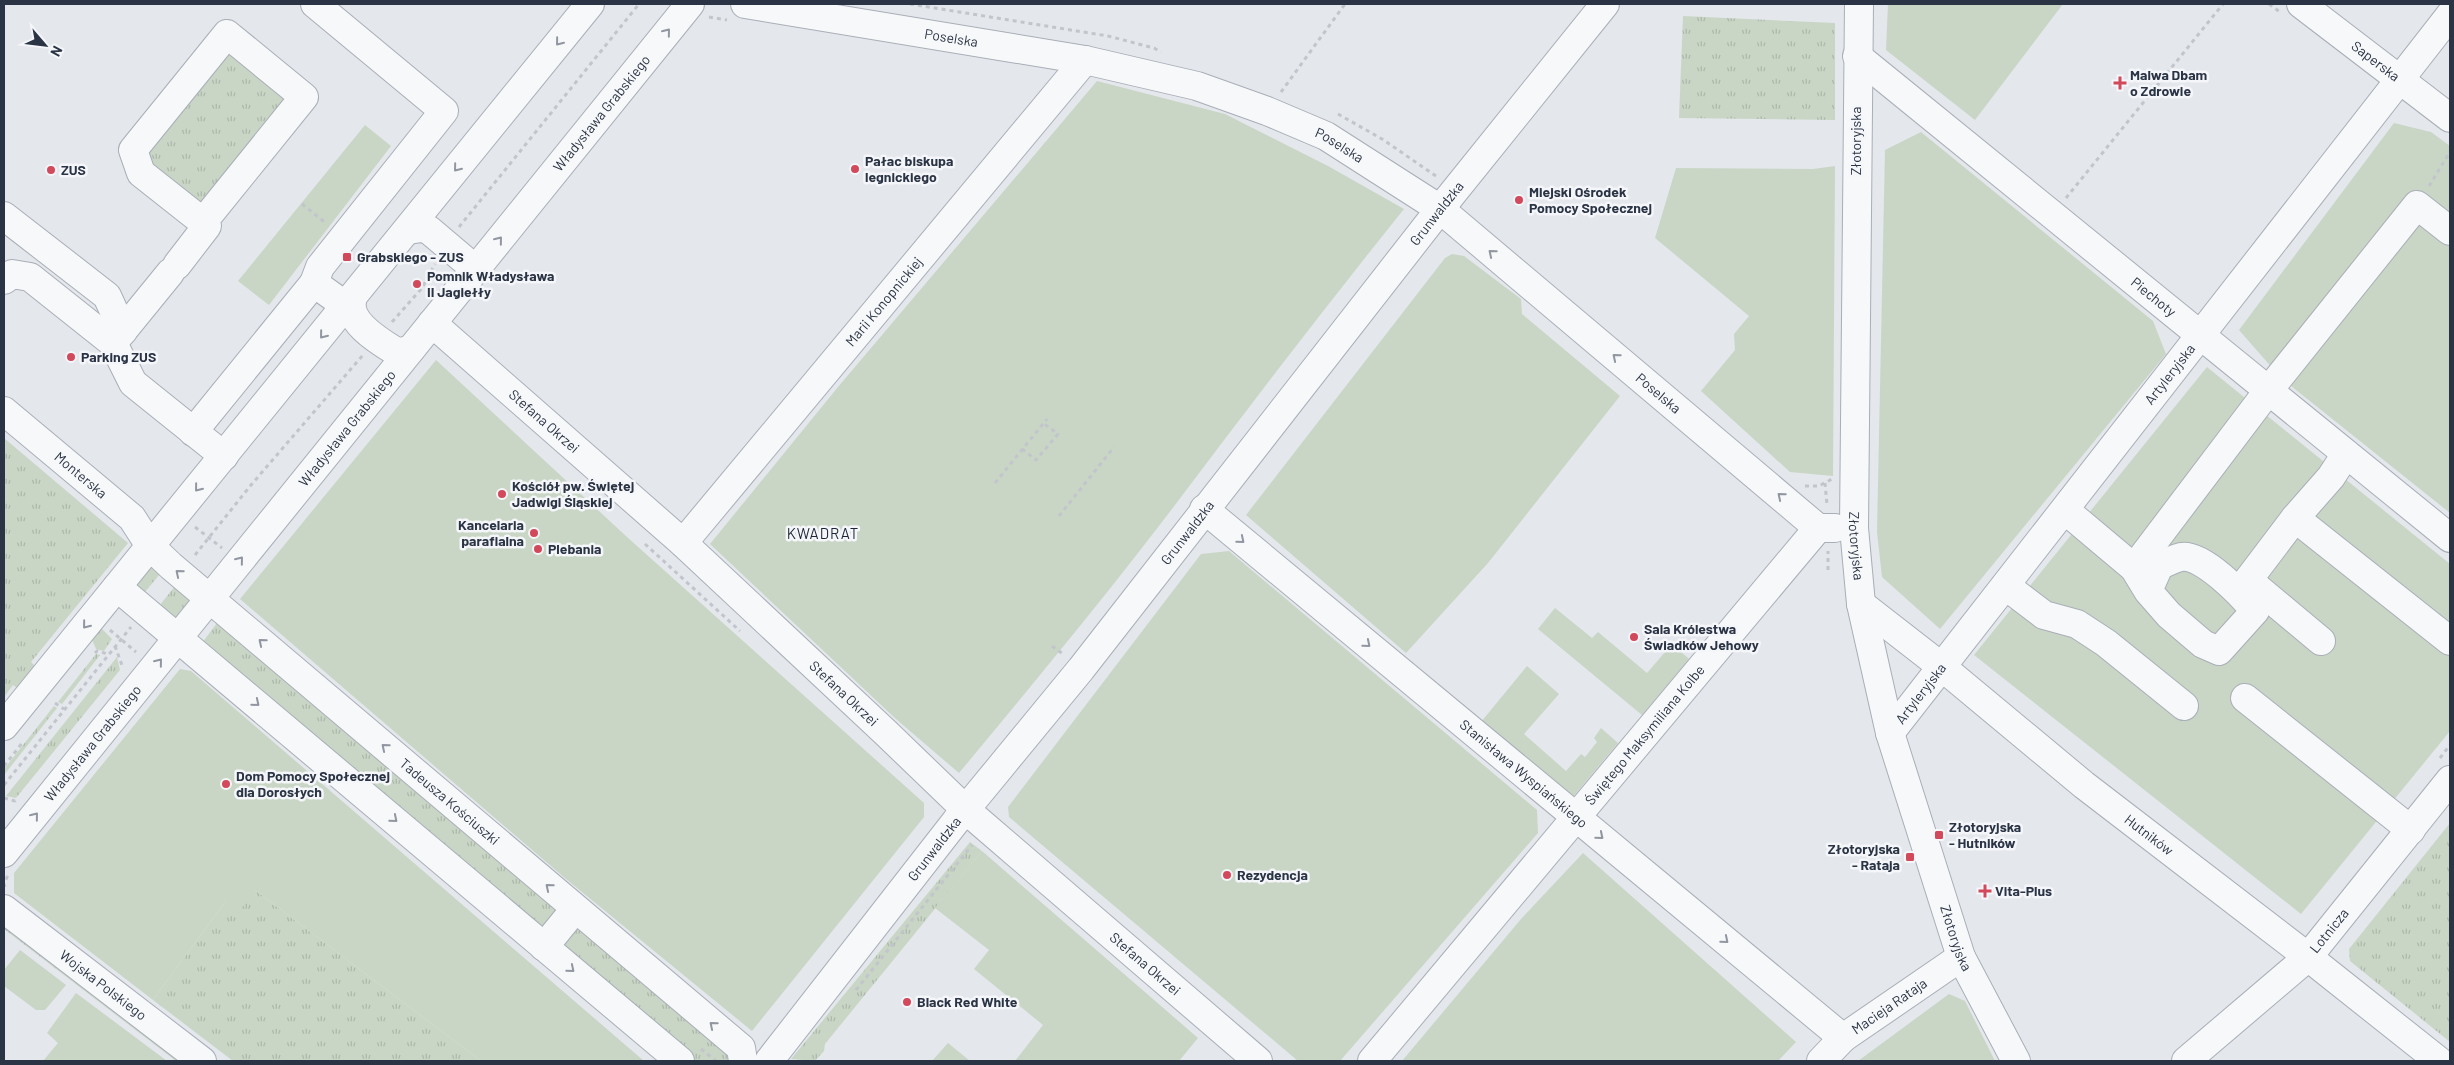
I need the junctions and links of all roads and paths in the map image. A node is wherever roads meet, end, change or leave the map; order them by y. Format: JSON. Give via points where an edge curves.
{"nodes":[{"id":1,"x":315,"y":4,"type":"edge"},
{"id":2,"x":590,"y":4,"type":"edge"},
{"id":3,"x":639,"y":4,"type":"edge"},
{"id":4,"x":690,"y":4,"type":"edge"},
{"id":5,"x":745,"y":4,"type":"edge"},
{"id":6,"x":910,"y":4,"type":"edge"},
{"id":7,"x":1345,"y":4,"type":"edge"},
{"id":8,"x":1605,"y":4,"type":"edge"},
{"id":9,"x":1859,"y":4,"type":"edge"},
{"id":10,"x":2223,"y":4,"type":"edge"},
{"id":11,"x":2269,"y":4,"type":"edge"},
{"id":12,"x":2292,"y":9,"type":"edge"},
{"id":13,"x":2450,"y":15,"type":"edge"},
{"id":14,"x":1154,"y":48,"type":"dead end"},
{"id":15,"x":1857,"y":56,"type":"junction"},
{"id":16,"x":1085,"y":60,"type":"junction"},
{"id":17,"x":2399,"y":80,"type":"junction"},
{"id":18,"x":1280,"y":93,"type":"dead end"},
{"id":19,"x":2450,"y":118,"type":"edge"},
{"id":20,"x":2450,"y":152,"type":"edge"},
{"id":21,"x":2062,"y":204,"type":"dead end"},
{"id":22,"x":2417,"y":205,"type":"junction"},
{"id":23,"x":1440,"y":209,"type":"junction"},
{"id":24,"x":4,"y":216,"type":"edge"},
{"id":25,"x":203,"y":222,"type":"junction"},
{"id":26,"x":408,"y":230,"type":"junction"},
{"id":27,"x":2450,"y":231,"type":"edge"},
{"id":28,"x":446,"y":244,"type":"junction"},
{"id":29,"x":469,"y":278,"type":"junction"},
{"id":30,"x":4,"y":280,"type":"edge"},
{"id":31,"x":314,"y":283,"type":"junction"},
{"id":32,"x":350,"y":302,"type":"junction"},
{"id":33,"x":432,"y":322,"type":"junction"},
{"id":34,"x":2200,"y":336,"type":"junction"},
{"id":35,"x":118,"y":337,"type":"junction"},
{"id":36,"x":378,"y":338,"type":"junction"},
{"id":37,"x":411,"y":349,"type":"junction"},
{"id":38,"x":2268,"y":392,"type":"junction"},
{"id":39,"x":4,"y":411,"type":"edge"},
{"id":40,"x":1046,"y":419,"type":"dead end"},
{"id":41,"x":1043,"y":423,"type":"junction"},
{"id":42,"x":193,"y":432,"type":"junction"},
{"id":43,"x":1114,"y":447,"type":"dead end"},
{"id":44,"x":1022,"y":450,"type":"junction"},
{"id":45,"x":2346,"y":454,"type":"junction"},
{"id":46,"x":224,"y":456,"type":"junction"},
{"id":47,"x":994,"y":483,"type":"dead end"},
{"id":48,"x":1825,"y":484,"type":"dead end"},
{"id":49,"x":1801,"y":485,"type":"dead end"},
{"id":50,"x":1204,"y":509,"type":"junction"},
{"id":51,"x":2064,"y":510,"type":"junction"},
{"id":52,"x":178,"y":512,"type":"junction"},
{"id":53,"x":1059,"y":516,"type":"dead end"},
{"id":54,"x":2295,"y":518,"type":"junction"},
{"id":55,"x":1818,"y":528,"type":"junction"},
{"id":56,"x":1854,"y":528,"type":"junction"},
{"id":57,"x":209,"y":538,"type":"junction"},
{"id":58,"x":2450,"y":538,"type":"edge"},
{"id":59,"x":644,"y":542,"type":"dead end"},
{"id":60,"x":683,"y":543,"type":"junction"},
{"id":61,"x":150,"y":546,"type":"junction"},
{"id":62,"x":190,"y":561,"type":"dead end"},
{"id":63,"x":239,"y":562,"type":"junction"},
{"id":64,"x":2006,"y":586,"type":"junction"},
{"id":65,"x":117,"y":587,"type":"junction"},
{"id":66,"x":210,"y":598,"type":"junction"},
{"id":67,"x":1862,"y":604,"type":"junction"},
{"id":68,"x":93,"y":616,"type":"junction"},
{"id":69,"x":128,"y":629,"type":"dead end"},
{"id":70,"x":746,"y":636,"type":"dead end"},
{"id":71,"x":178,"y":638,"type":"junction"},
{"id":72,"x":121,"y":639,"type":"junction"},
{"id":73,"x":2321,"y":641,"type":"dead end"},
{"id":74,"x":2450,"y":641,"type":"edge"},
{"id":75,"x":1052,"y":646,"type":"dead end"},
{"id":76,"x":1070,"y":647,"type":"dead end"},
{"id":77,"x":1060,"y":651,"type":"dead end"},
{"id":78,"x":1058,"y":662,"type":"dead end"},
{"id":79,"x":154,"y":667,"type":"junction"},
{"id":80,"x":1942,"y":667,"type":"junction"},
{"id":81,"x":2244,"y":698,"type":"dead end"},
{"id":82,"x":55,"y":703,"type":"dead end"},
{"id":83,"x":2184,"y":706,"type":"dead end"},
{"id":84,"x":64,"y":709,"type":"junction"},
{"id":85,"x":4,"y":726,"type":"edge"},
{"id":86,"x":1890,"y":733,"type":"junction"},
{"id":87,"x":2450,"y":780,"type":"edge"},
{"id":88,"x":4,"y":784,"type":"edge"},
{"id":89,"x":966,"y":810,"type":"junction"},
{"id":90,"x":1575,"y":816,"type":"junction"},
{"id":91,"x":2411,"y":830,"type":"junction"},
{"id":92,"x":976,"y":840,"type":"dead end"},
{"id":93,"x":6,"y":863,"type":"edge"},
{"id":94,"x":5,"y":900,"type":"edge"},
{"id":95,"x":575,"y":909,"type":"junction"},
{"id":96,"x":544,"y":947,"type":"junction"},
{"id":97,"x":1961,"y":957,"type":"junction"},
{"id":98,"x":2308,"y":957,"type":"junction"},
{"id":99,"x":856,"y":991,"type":"dead end"},
{"id":100,"x":1843,"y":1038,"type":"junction"},
{"id":101,"x":202,"y":1061,"type":"edge"},
{"id":102,"x":680,"y":1061,"type":"edge"},
{"id":103,"x":743,"y":1061,"type":"edge"},
{"id":104,"x":769,"y":1061,"type":"edge"},
{"id":105,"x":1258,"y":1061,"type":"edge"},
{"id":106,"x":1372,"y":1061,"type":"edge"},
{"id":107,"x":1820,"y":1061,"type":"edge"},
{"id":108,"x":2016,"y":1061,"type":"edge"},
{"id":109,"x":2186,"y":1061,"type":"edge"},
{"id":110,"x":2439,"y":1061,"type":"edge"}],
"edges":[{"from":1,"to":31,"type":"street","via":[[444,111],[320,267]]},
{"from":2,"to":26,"type":"street","one_way":true},
{"from":3,"to":28,"type":"path"},
{"from":29,"to":4,"type":"street","name":"Władysława Grabskiego","one_way":true},
{"from":5,"to":16,"type":"street","name":"Poselska"},
{"from":6,"to":14,"type":"path","via":[[1108,36]]},
{"from":7,"to":18,"type":"path"},
{"from":8,"to":23,"type":"street","name":"Grunwaldzka"},
{"from":9,"to":15,"type":"street","name":"Złotoryjska"},
{"from":10,"to":21,"type":"path"},
{"from":11,"to":12,"type":"path"},
{"from":12,"to":17,"type":"street","name":"Saperska"},
{"from":13,"to":17,"type":"street","name":"Artyleryjska"},
{"from":15,"to":34,"type":"street","name":"Piechoty"},
{"from":15,"to":56,"type":"street","name":"Złotoryjska"},
{"from":16,"to":23,"type":"street","name":"Poselska","via":[[1197,86],[1267,111],[1326,136]]},
{"from":16,"to":60,"type":"street","name":"Marii Konopnickiej"},
{"from":17,"to":19,"type":"street","name":"Saperska"},
{"from":17,"to":34,"type":"street","name":"Artyleryjska"},
{"from":20,"to":22,"type":"path"},
{"from":22,"to":27,"type":"street"},
{"from":22,"to":38,"type":"street"},
{"from":23,"to":50,"type":"street","name":"Grunwaldzka"},
{"from":55,"to":23,"type":"street","name":"Poselska","one_way":true},
{"from":24,"to":35,"type":"street","via":[[107,296]]},
{"from":25,"to":25,"type":"street","via":[[141,173],[133,150],[227,34],[304,97]]},
{"from":25,"to":35,"type":"street","via":[[208,226]]},
{"from":26,"to":28,"type":"street","via":[[426,229]]},
{"from":26,"to":32,"type":"street"},
{"from":28,"to":29,"type":"street","via":[[468,263]]},
{"from":28,"to":36,"type":"path","via":[[422,288]]},
{"from":29,"to":33,"type":"street","name":"Władysława Grabskiego"},
{"from":30,"to":35,"type":"street","via":[[12,274],[30,277]]},
{"from":31,"to":32,"type":"street"},
{"from":31,"to":42,"type":"street"},
{"from":32,"to":36,"type":"street","via":[[355,318]]},
{"from":32,"to":46,"type":"street","one_way":true},
{"from":33,"to":37,"type":"street","name":"Władysława Grabskiego"},
{"from":33,"to":60,"type":"street","name":"Stefana Okrzei"},
{"from":34,"to":38,"type":"street","name":"Piechoty"},
{"from":34,"to":51,"type":"street","name":"Artyleryjska"},
{"from":35,"to":42,"type":"street","via":[[133,383]]},
{"from":36,"to":37,"type":"street","via":[[396,351]]},
{"from":36,"to":57,"type":"path"},
{"from":63,"to":37,"type":"street","name":"Władysława Grabskiego","one_way":true},
{"from":38,"to":45,"type":"street","name":"Piechoty"},
{"from":38,"to":51,"type":"street","via":[[2141,580]]},
{"from":39,"to":61,"type":"street","name":"Monterska","via":[[132,518]]},
{"from":40,"to":41,"type":"path"},
{"from":41,"to":44,"type":"path"},
{"from":41,"to":44,"type":"path","via":[[1058,434],[1036,460]]},
{"from":42,"to":46,"type":"street"},
{"from":43,"to":53,"type":"path"},
{"from":44,"to":47,"type":"path"},
{"from":45,"to":54,"type":"street","via":[[2331,477]]},
{"from":45,"to":58,"type":"street","name":"Piechoty"},
{"from":46,"to":52,"type":"street","one_way":true},
{"from":48,"to":49,"type":"path"},
{"from":50,"to":89,"type":"street","name":"Grunwaldzka","via":[[1081,669]]},
{"from":50,"to":90,"type":"street","name":"Stanisława Wyspiańskiego","one_way":true},
{"from":51,"to":64,"type":"street","name":"Artyleryjska"},
{"from":52,"to":57,"type":"path"},
{"from":52,"to":61,"type":"street"},
{"from":54,"to":73,"type":"street","via":[[2248,580]]},
{"from":54,"to":74,"type":"street"},
{"from":55,"to":56,"type":"street"},
{"from":55,"to":90,"type":"street","name":"Świętego Maksymiliana Kolbe"},
{"from":56,"to":67,"type":"street","name":"Złotoryjska"},
{"from":57,"to":62,"type":"path"},
{"from":57,"to":63,"type":"path"},
{"from":59,"to":70,"type":"path"},
{"from":60,"to":89,"type":"street","name":"Stefana Okrzei"},
{"from":61,"to":65,"type":"street"},
{"from":66,"to":61,"type":"street","name":"Tadeusza Kościuszki","one_way":true},
{"from":63,"to":66,"type":"street","name":"Władysława Grabskiego"},
{"from":64,"to":80,"type":"street","name":"Artyleryjska"},
{"from":64,"to":83,"type":"street","via":[[2044,615],[2077,624],[2106,643]]},
{"from":65,"to":68,"type":"street"},
{"from":65,"to":71,"type":"street"},
{"from":66,"to":71,"type":"street","name":"Władysława Grabskiego"},
{"from":95,"to":66,"type":"street","name":"Tadeusza Kościuszki","one_way":true},
{"from":67,"to":80,"type":"street","name":"Hutników"},
{"from":67,"to":86,"type":"street","name":"Złotoryjska"},
{"from":68,"to":72,"type":"path"},
{"from":68,"to":85,"type":"street","one_way":true},
{"from":69,"to":72,"type":"path"},
{"from":79,"to":71,"type":"street","name":"Władysława Grabskiego","one_way":true},
{"from":71,"to":96,"type":"street","one_way":true},
{"from":72,"to":79,"type":"path"},
{"from":72,"to":84,"type":"path"},
{"from":75,"to":77,"type":"path"},
{"from":76,"to":78,"type":"path"},
{"from":93,"to":79,"type":"street","name":"Władysława Grabskiego","one_way":true},
{"from":80,"to":86,"type":"street","name":"Artyleryjska"},
{"from":80,"to":98,"type":"street","name":"Hutników","via":[[2084,785]]},
{"from":81,"to":91,"type":"street"},
{"from":82,"to":84,"type":"path"},
{"from":84,"to":88,"type":"path"},
{"from":86,"to":97,"type":"street","name":"Złotoryjska"},
{"from":87,"to":91,"type":"street","name":"Lotnicza"},
{"from":89,"to":104,"type":"street","name":"Grunwaldzka"},
{"from":89,"to":105,"type":"street","name":"Stefana Okrzei"},
{"from":90,"to":100,"type":"street","name":"Stanisława Wyspiańskiego","one_way":true},
{"from":90,"to":106,"type":"street","name":"Świętego Maksymiliana Kolbe"},
{"from":91,"to":98,"type":"street","name":"Lotnicza"},
{"from":92,"to":99,"type":"path"},
{"from":93,"to":94,"type":"path"},
{"from":94,"to":101,"type":"street","name":"Wojska Polskiego"},
{"from":95,"to":96,"type":"street"},
{"from":103,"to":95,"type":"street","name":"Tadeusza Kościuszki","one_way":true,"via":[[740,1048]]},
{"from":96,"to":102,"type":"street","one_way":true},
{"from":97,"to":100,"type":"street","name":"Macieja Rataja"},
{"from":97,"to":108,"type":"street","name":"Złotoryjska"},
{"from":98,"to":109,"type":"street","name":"Lotnicza"},
{"from":98,"to":110,"type":"street","name":"Hutników"},
{"from":100,"to":107,"type":"street","name":"Macieja Rataja"}]}
